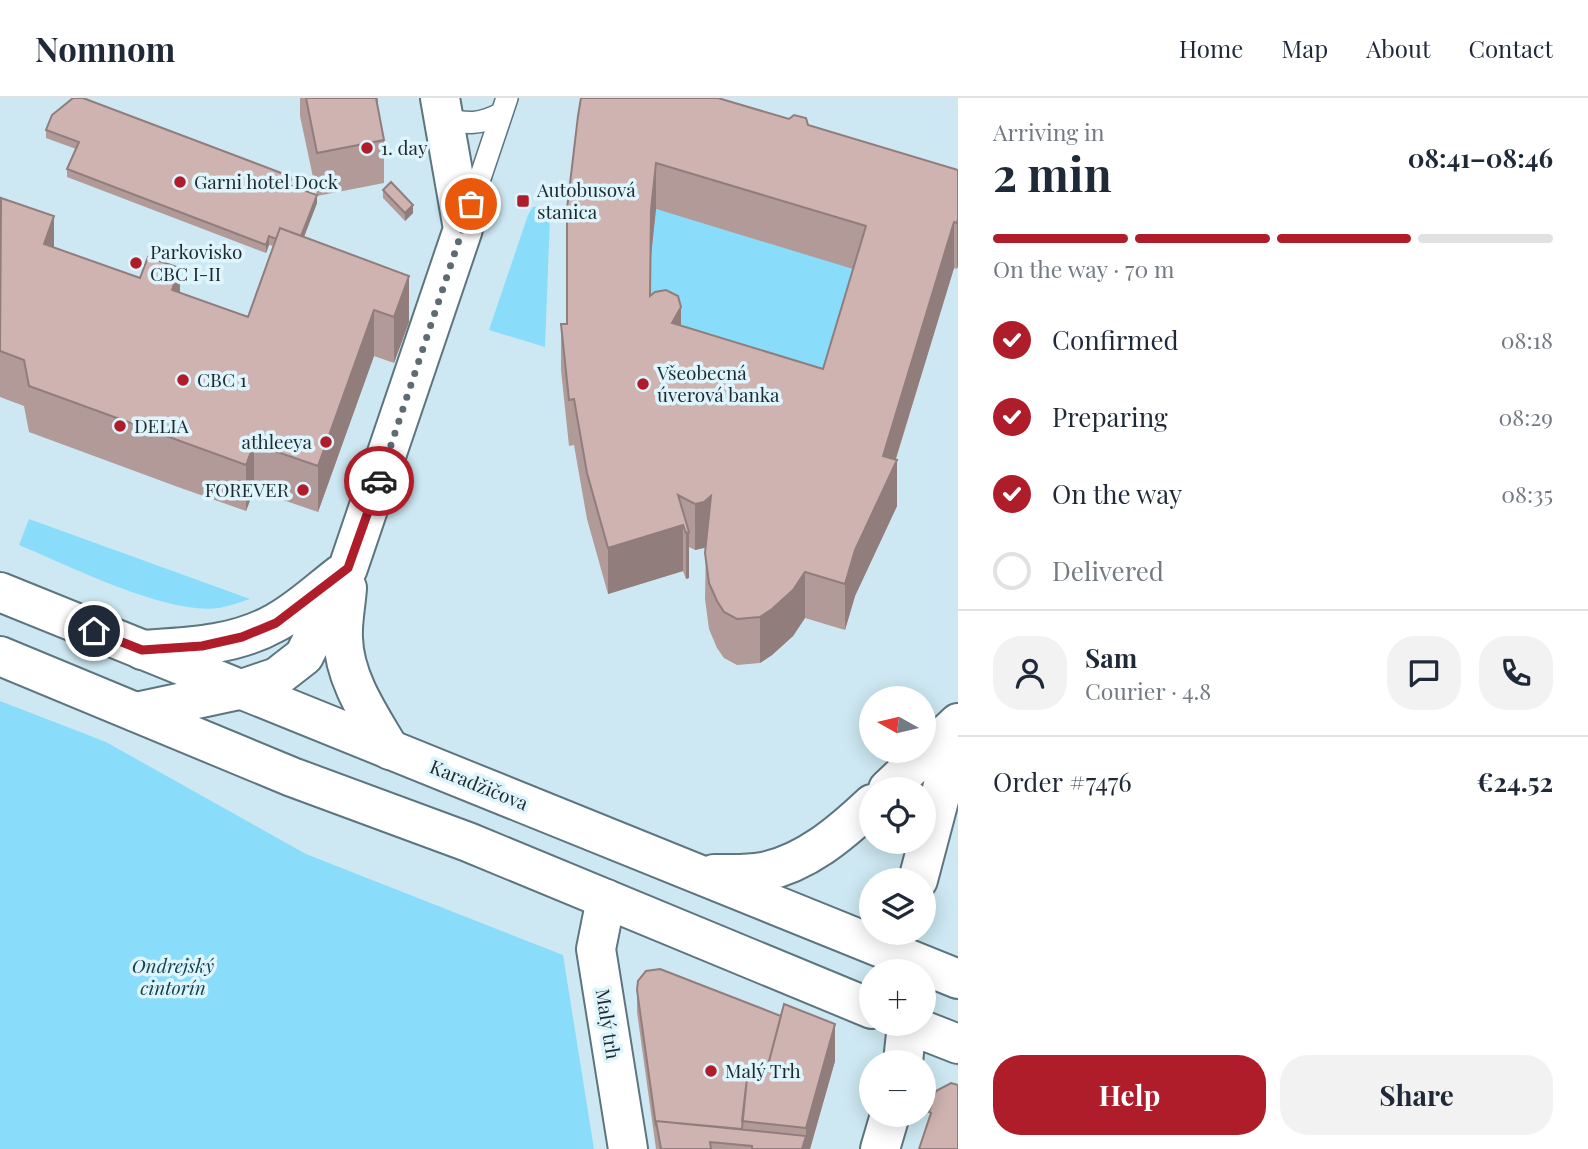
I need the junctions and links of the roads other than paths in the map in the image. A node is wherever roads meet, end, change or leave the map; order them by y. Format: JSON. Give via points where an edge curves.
{"nodes":[{"id":1,"x":505,"y":106,"type":"edge"},
{"id":2,"x":442,"y":109,"type":"edge"},
{"id":3,"x":463,"y":229,"type":"junction"},
{"id":4,"x":348,"y":568,"type":"junction"},
{"id":5,"x":0,"y":592,"type":"edge"},
{"id":6,"x":142,"y":650,"type":"junction"},
{"id":7,"x":0,"y":656,"type":"edge"},
{"id":8,"x":239,"y":690,"type":"junction"},
{"id":9,"x":136,"y":712,"type":"junction"},
{"id":10,"x":958,"y":726,"type":"edge"},
{"id":11,"x":390,"y":750,"type":"junction"},
{"id":12,"x":901,"y":777,"type":"edge"},
{"id":13,"x":859,"y":816,"type":"edge"},
{"id":14,"x":921,"y":868,"type":"edge"},
{"id":15,"x":705,"y":875,"type":"junction"},
{"id":16,"x":606,"y":899,"type":"junction"},
{"id":17,"x":899,"y":953,"type":"edge"},
{"id":18,"x":947,"y":978,"type":"edge"},
{"id":19,"x":859,"y":1004,"type":"edge"},
{"id":20,"x":936,"y":1035,"type":"edge"},
{"id":21,"x":958,"y":1044,"type":"edge"},
{"id":22,"x":886,"y":1127,"type":"edge"},
{"id":23,"x":628,"y":1149,"type":"edge"},
{"id":24,"x":880,"y":1149,"type":"edge"}],
"edges":[{"from":1,"to":2,"type":"lane","via":[[486,122],[461,123]]},
{"from":1,"to":3,"type":"lane"},
{"from":2,"to":3,"type":"main road"},
{"from":3,"to":4,"type":"main road"},
{"from":4,"to":6,"type":"main road","via":[[276,623],[242,637],[202,646]]},
{"from":4,"to":8,"type":"main road","via":[[304,656],[277,677]]},
{"from":4,"to":11,"type":"main road","via":[[346,659],[365,709]]},
{"from":5,"to":6,"type":"main road","name":"Karadžičova"},
{"from":6,"to":8,"type":"main road","name":"Karadžičova"},
{"from":7,"to":9,"type":"main road"},
{"from":8,"to":9,"type":"main road"},
{"from":8,"to":11,"type":"main road","name":"Karadžičova"},
{"from":9,"to":16,"type":"main road"},
{"from":10,"to":12,"type":"main road"},
{"from":10,"to":14,"type":"main road"},
{"from":11,"to":15,"type":"main road","name":"Karadžičova"},
{"from":13,"to":15,"type":"main road","via":[[803,857],[763,872]]},
{"from":15,"to":17,"type":"main road","name":"Karadžičova"},
{"from":16,"to":19,"type":"main road"},
{"from":16,"to":23,"type":"main road","name":"Malý trh","via":[[596,949]]},
{"from":17,"to":18,"type":"main road","name":"Karadžičova"},
{"from":20,"to":21,"type":"main road"},
{"from":22,"to":24,"type":"main road"}]}
